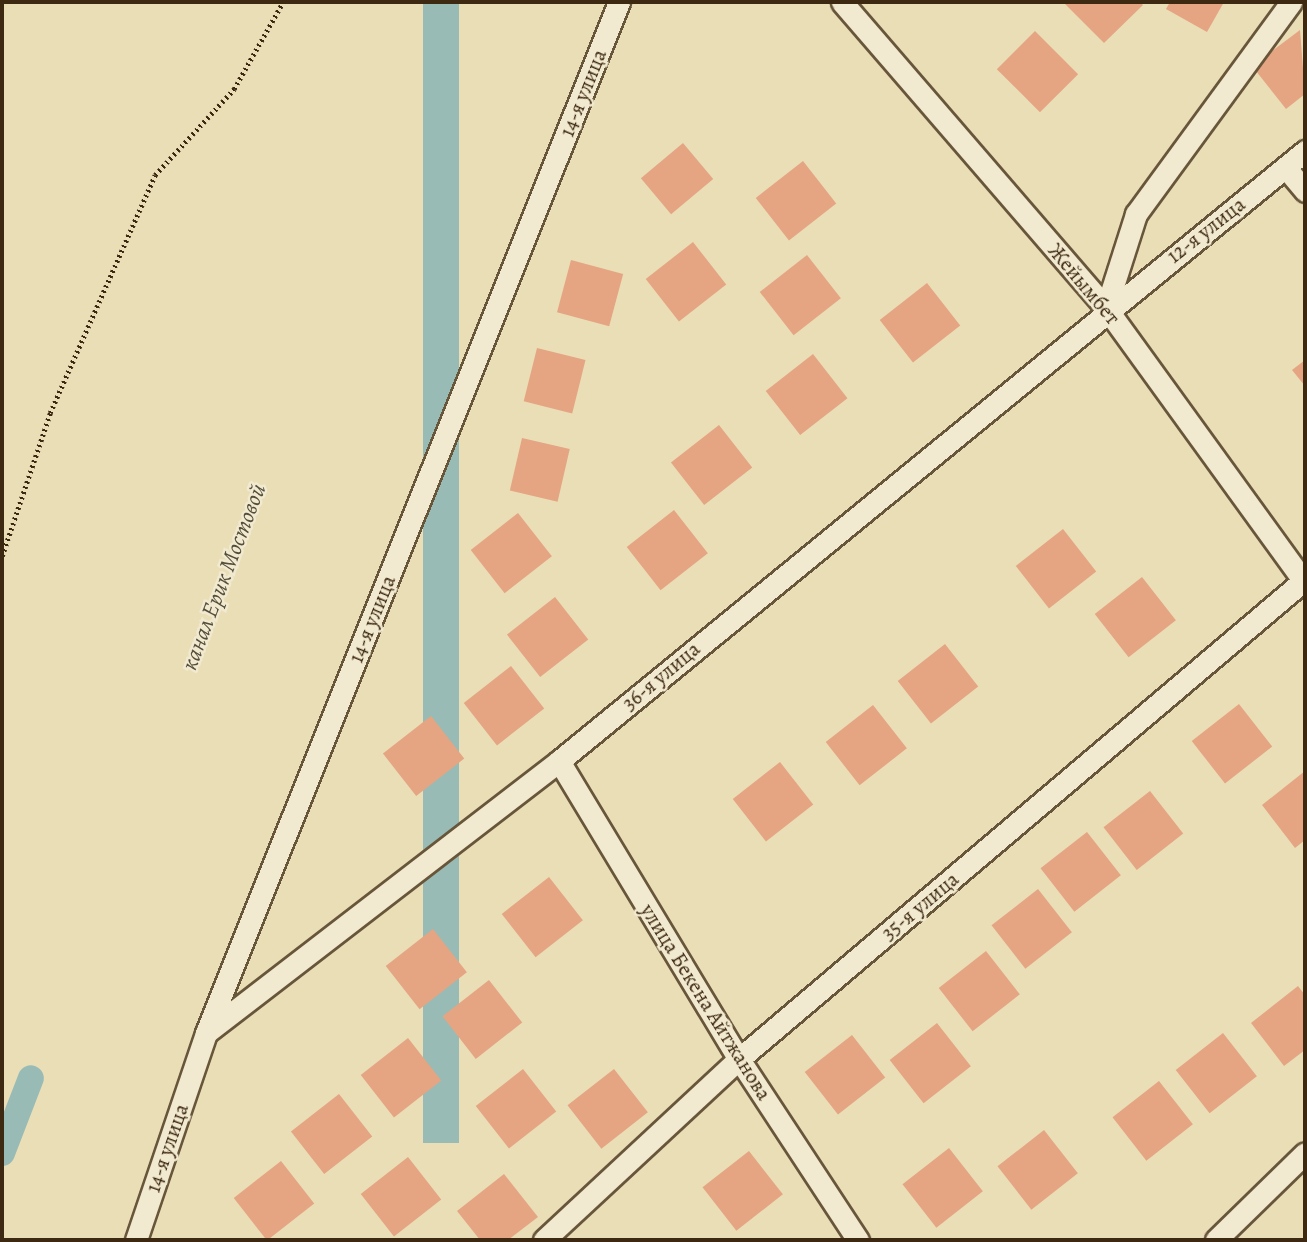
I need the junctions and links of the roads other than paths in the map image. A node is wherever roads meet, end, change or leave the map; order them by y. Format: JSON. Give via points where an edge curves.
{"nodes":[{"id":1,"x":619,"y":2,"type":"edge"},
{"id":2,"x":842,"y":2,"type":"edge"},
{"id":3,"x":1291,"y":2,"type":"edge"},
{"id":4,"x":1305,"y":151,"type":"edge"},
{"id":5,"x":1286,"y":168,"type":"junction"},
{"id":6,"x":1305,"y":191,"type":"edge"},
{"id":7,"x":1106,"y":308,"type":"junction"},
{"id":8,"x":1304,"y":582,"type":"edge"},
{"id":9,"x":559,"y":761,"type":"junction"},
{"id":10,"x":206,"y":1034,"type":"junction"},
{"id":11,"x":739,"y":1059,"type":"junction"},
{"id":12,"x":1305,"y":1153,"type":"edge"},
{"id":13,"x":136,"y":1240,"type":"edge"},
{"id":14,"x":544,"y":1240,"type":"edge"},
{"id":15,"x":858,"y":1240,"type":"edge"},
{"id":16,"x":1216,"y":1240,"type":"edge"}],
"edges":[{"from":1,"to":10,"type":"street","name":"14-я улица"},
{"from":2,"to":7,"type":"street","name":"Жейымбет"},
{"from":3,"to":7,"type":"street","via":[[1136,214]]},
{"from":4,"to":5,"type":"street","name":"12-я улица"},
{"from":5,"to":6,"type":"street"},
{"from":5,"to":7,"type":"street","name":"12-я улица"},
{"from":7,"to":8,"type":"street","name":"Жейымбет"},
{"from":7,"to":9,"type":"street","name":"36-я улица"},
{"from":8,"to":11,"type":"street","name":"35-я улица"},
{"from":9,"to":10,"type":"street","name":"36-я улица"},
{"from":9,"to":11,"type":"street","name":"улица Бекена Айтжанова"},
{"from":10,"to":13,"type":"street","name":"14-я улица"},
{"from":11,"to":14,"type":"street","name":"35-я улица"},
{"from":11,"to":15,"type":"street","name":"улица Бекена Айтжанова"},
{"from":12,"to":16,"type":"street"}]}
